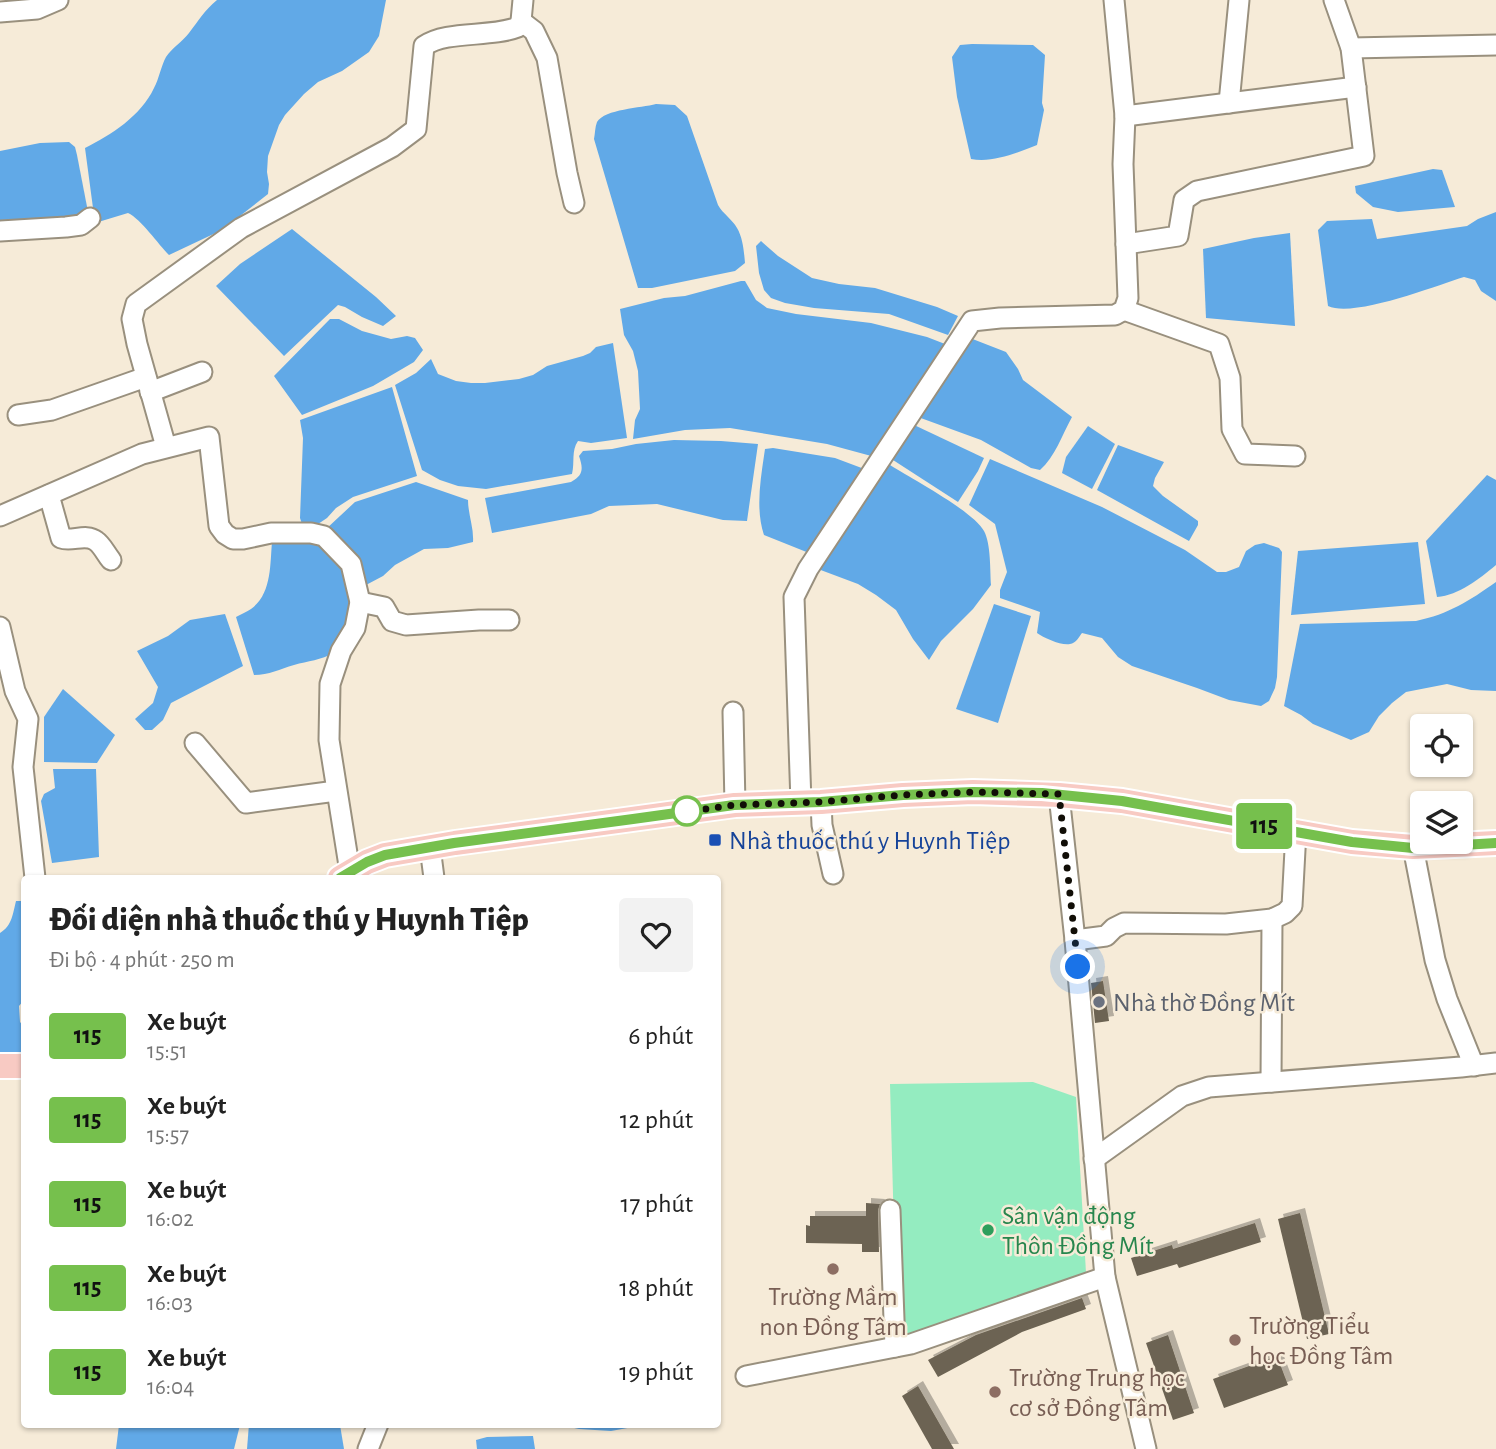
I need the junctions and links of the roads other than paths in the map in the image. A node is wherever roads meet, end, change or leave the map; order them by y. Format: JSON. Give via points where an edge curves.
{"nodes":[{"id":1,"x":58,"y":0,"type":"edge"},
{"id":2,"x":523,"y":0,"type":"edge"},
{"id":3,"x":1114,"y":0,"type":"edge"},
{"id":4,"x":1239,"y":0,"type":"edge"},
{"id":5,"x":1334,"y":0,"type":"edge"},
{"id":6,"x":0,"y":12,"type":"edge"},
{"id":7,"x":522,"y":21,"type":"junction"},
{"id":8,"x":1496,"y":45,"type":"edge"},
{"id":9,"x":1351,"y":48,"type":"junction"},
{"id":10,"x":1356,"y":87,"type":"junction"},
{"id":11,"x":1230,"y":103,"type":"junction"},
{"id":12,"x":1125,"y":116,"type":"junction"},
{"id":13,"x":574,"y":203,"type":"dead end"},
{"id":14,"x":90,"y":218,"type":"dead end"},
{"id":15,"x":0,"y":231,"type":"edge"},
{"id":16,"x":1126,"y":244,"type":"junction"},
{"id":17,"x":1124,"y":310,"type":"junction"},
{"id":18,"x":202,"y":372,"type":"dead end"},
{"id":19,"x":148,"y":385,"type":"junction"},
{"id":20,"x":18,"y":415,"type":"dead end"},
{"id":21,"x":166,"y":447,"type":"junction"},
{"id":22,"x":1295,"y":456,"type":"dead end"},
{"id":23,"x":49,"y":495,"type":"junction"},
{"id":24,"x":0,"y":516,"type":"edge"},
{"id":25,"x":111,"y":560,"type":"dead end"},
{"id":26,"x":360,"y":602,"type":"junction"},
{"id":27,"x":509,"y":620,"type":"dead end"},
{"id":28,"x":0,"y":627,"type":"edge"},
{"id":29,"x":3,"y":656,"type":"edge"},
{"id":30,"x":733,"y":712,"type":"dead end"},
{"id":31,"x":195,"y":743,"type":"dead end"},
{"id":32,"x":337,"y":791,"type":"junction"},
{"id":33,"x":1059,"y":794,"type":"junction"},
{"id":34,"x":811,"y":802,"type":"junction"},
{"id":35,"x":734,"y":805,"type":"junction"},
{"id":36,"x":1296,"y":831,"type":"junction"},
{"id":37,"x":1496,"y":843,"type":"edge"},
{"id":38,"x":1473,"y":844,"type":"edge"},
{"id":39,"x":430,"y":847,"type":"junction"},
{"id":40,"x":1410,"y":848,"type":"edge"},
{"id":41,"x":1414,"y":854,"type":"edge"},
{"id":42,"x":833,"y":874,"type":"dead end"},
{"id":43,"x":35,"y":875,"type":"edge"},
{"id":44,"x":345,"y":875,"type":"edge"},
{"id":45,"x":434,"y":875,"type":"edge"},
{"id":46,"x":1272,"y":919,"type":"junction"},
{"id":47,"x":1075,"y":940,"type":"junction"},
{"id":48,"x":1496,"y":1063,"type":"edge"},
{"id":49,"x":0,"y":1066,"type":"edge"},
{"id":50,"x":21,"y":1066,"type":"edge"},
{"id":51,"x":1474,"y":1066,"type":"junction"},
{"id":52,"x":1271,"y":1082,"type":"junction"},
{"id":53,"x":1094,"y":1159,"type":"junction"},
{"id":54,"x":890,"y":1210,"type":"dead end"},
{"id":55,"x":1105,"y":1278,"type":"junction"},
{"id":56,"x":895,"y":1347,"type":"junction"},
{"id":57,"x":746,"y":1376,"type":"dead end"},
{"id":58,"x":376,"y":1428,"type":"edge"},
{"id":59,"x":368,"y":1449,"type":"edge"},
{"id":60,"x":1146,"y":1449,"type":"edge"}],
"edges":[{"from":1,"to":6,"type":"street","via":[[37,9]]},
{"from":2,"to":7,"type":"street"},
{"from":3,"to":12,"type":"street"},
{"from":4,"to":11,"type":"street"},
{"from":5,"to":9,"type":"street"},
{"from":7,"to":13,"type":"street","via":[[534,31],[547,58]]},
{"from":7,"to":19,"type":"street","via":[[505,32],[445,38],[424,46],[416,129],[392,147],[241,228],[136,304],[132,319]]},
{"from":8,"to":9,"type":"street"},
{"from":9,"to":10,"type":"street"},
{"from":10,"to":11,"type":"street"},
{"from":10,"to":16,"type":"street","via":[[1364,156],[1197,191],[1184,200],[1178,236]]},
{"from":11,"to":12,"type":"street"},
{"from":12,"to":16,"type":"street"},
{"from":14,"to":15,"type":"street","via":[[81,225]]},
{"from":16,"to":17,"type":"street","via":[[1128,298]]},
{"from":17,"to":22,"type":"street","via":[[1219,344],[1230,378],[1233,429],[1245,454]]},
{"from":17,"to":34,"type":"street","via":[[1115,315],[972,321],[808,569],[794,597]]},
{"from":18,"to":19,"type":"street"},
{"from":19,"to":20,"type":"street"},
{"from":19,"to":21,"type":"street"},
{"from":21,"to":23,"type":"street"},
{"from":21,"to":26,"type":"street","via":[[209,437],[219,526],[225,534],[233,539],[271,533],[324,537],[351,564]]},
{"from":23,"to":24,"type":"street"},
{"from":23,"to":25,"type":"street","via":[[61,538],[95,540]]},
{"from":26,"to":27,"type":"street","via":[[384,607],[392,621],[406,625]]},
{"from":26,"to":32,"type":"street","via":[[355,628],[341,650],[330,684],[329,740]]},
{"from":28,"to":29,"type":"street"},
{"from":29,"to":43,"type":"street","via":[[28,719],[23,767]]},
{"from":30,"to":35,"type":"street"},
{"from":31,"to":32,"type":"street","via":[[246,803]]},
{"from":32,"to":44,"type":"street"},
{"from":33,"to":34,"type":"main road","via":[[973,792]]},
{"from":33,"to":36,"type":"main road"},
{"from":33,"to":47,"type":"street"},
{"from":34,"to":35,"type":"main road"},
{"from":34,"to":42,"type":"street","via":[[822,825]]},
{"from":35,"to":39,"type":"main road"},
{"from":36,"to":40,"type":"main road"},
{"from":36,"to":46,"type":"street","via":[[1292,906]]},
{"from":37,"to":38,"type":"main road"},
{"from":39,"to":44,"type":"main road","via":[[385,855]]},
{"from":39,"to":45,"type":"street"},
{"from":41,"to":51,"type":"street","via":[[1435,960]]},
{"from":46,"to":47,"type":"street","via":[[1226,924],[1124,923],[1106,936]]},
{"from":46,"to":52,"type":"street"},
{"from":47,"to":53,"type":"street"},
{"from":48,"to":51,"type":"street"},
{"from":49,"to":50,"type":"main road"},
{"from":51,"to":52,"type":"street"},
{"from":52,"to":53,"type":"street","via":[[1209,1087],[1182,1096]]},
{"from":53,"to":55,"type":"street"},
{"from":54,"to":56,"type":"street"},
{"from":55,"to":56,"type":"street"},
{"from":55,"to":60,"type":"street"},
{"from":56,"to":57,"type":"street"},
{"from":58,"to":59,"type":"street"}]}
